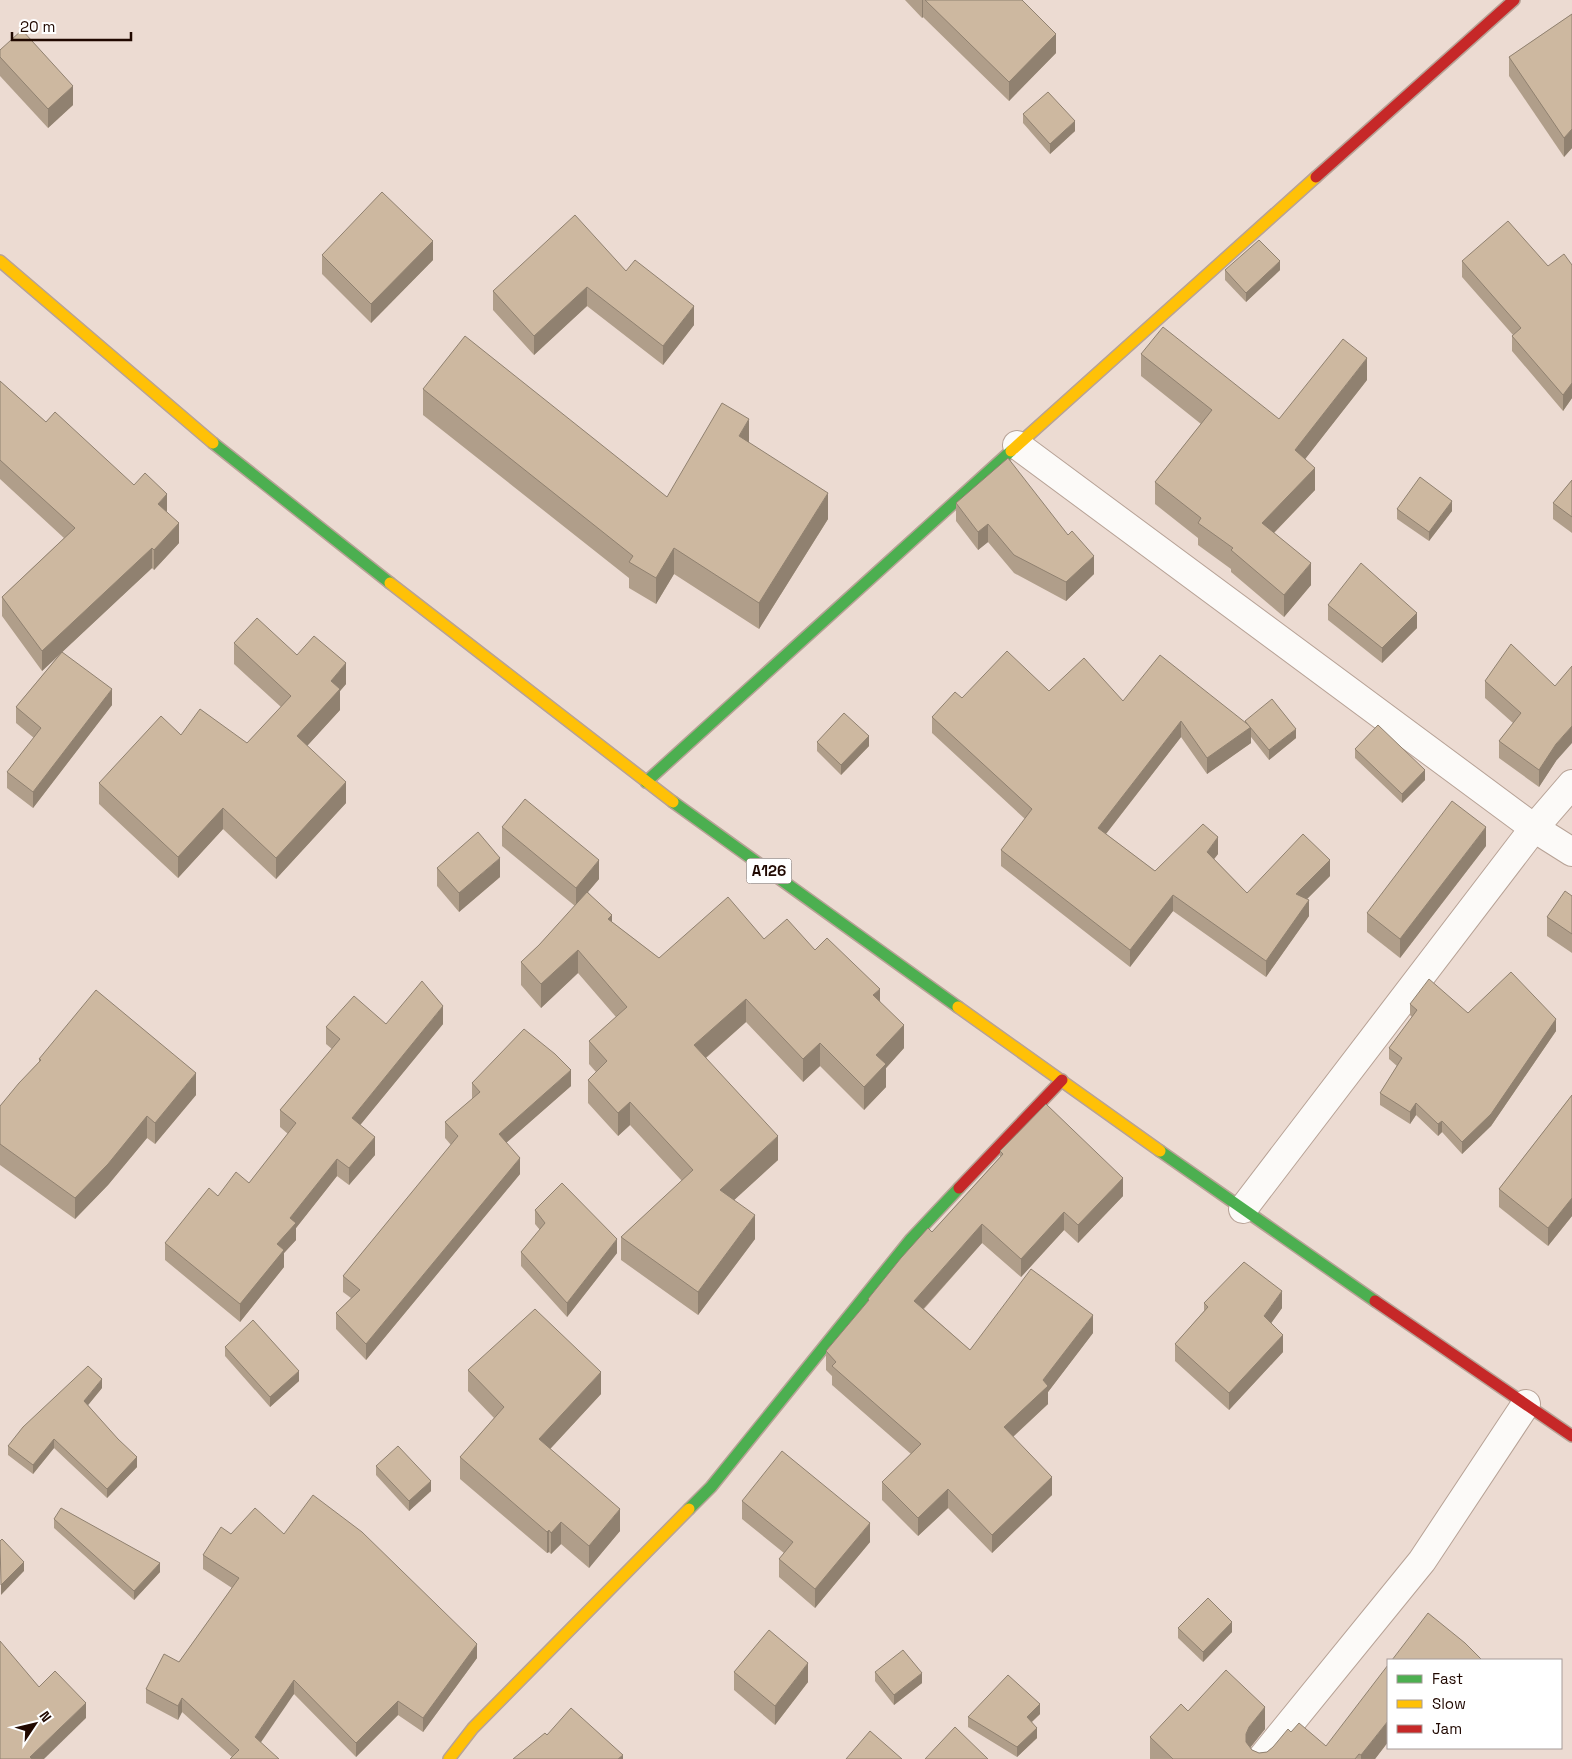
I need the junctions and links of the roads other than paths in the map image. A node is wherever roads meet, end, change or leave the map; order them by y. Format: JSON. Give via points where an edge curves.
{"nodes":[{"id":1,"x":1514,"y":0,"type":"edge"},
{"id":2,"x":0,"y":260,"type":"edge"},
{"id":3,"x":1017,"y":445,"type":"junction"},
{"id":4,"x":646,"y":782,"type":"junction"},
{"id":5,"x":1572,"y":784,"type":"edge"},
{"id":6,"x":1534,"y":828,"type":"junction"},
{"id":7,"x":1572,"y":852,"type":"edge"},
{"id":8,"x":1062,"y":1080,"type":"junction"},
{"id":9,"x":1244,"y":1210,"type":"junction"},
{"id":10,"x":1526,"y":1404,"type":"junction"},
{"id":11,"x":1572,"y":1436,"type":"edge"},
{"id":12,"x":449,"y":1759,"type":"edge"},
{"id":13,"x":1262,"y":1759,"type":"edge"}],
"edges":[{"from":1,"to":3,"type":"main road"},
{"from":2,"to":4,"type":"main road","number":"A126","via":[[206,437]]},
{"from":3,"to":4,"type":"main road"},
{"from":3,"to":6,"type":"street"},
{"from":4,"to":8,"type":"main road","number":"A126"},
{"from":5,"to":6,"type":"street"},
{"from":6,"to":7,"type":"street"},
{"from":6,"to":9,"type":"street"},
{"from":8,"to":9,"type":"main road","number":"A126"},
{"from":8,"to":12,"type":"main road","via":[[911,1239],[711,1487],[473,1728]]},
{"from":9,"to":10,"type":"main road","number":"A126"},
{"from":10,"to":11,"type":"main road","number":"A126"},
{"from":10,"to":13,"type":"street","via":[[1422,1560]]}]}
